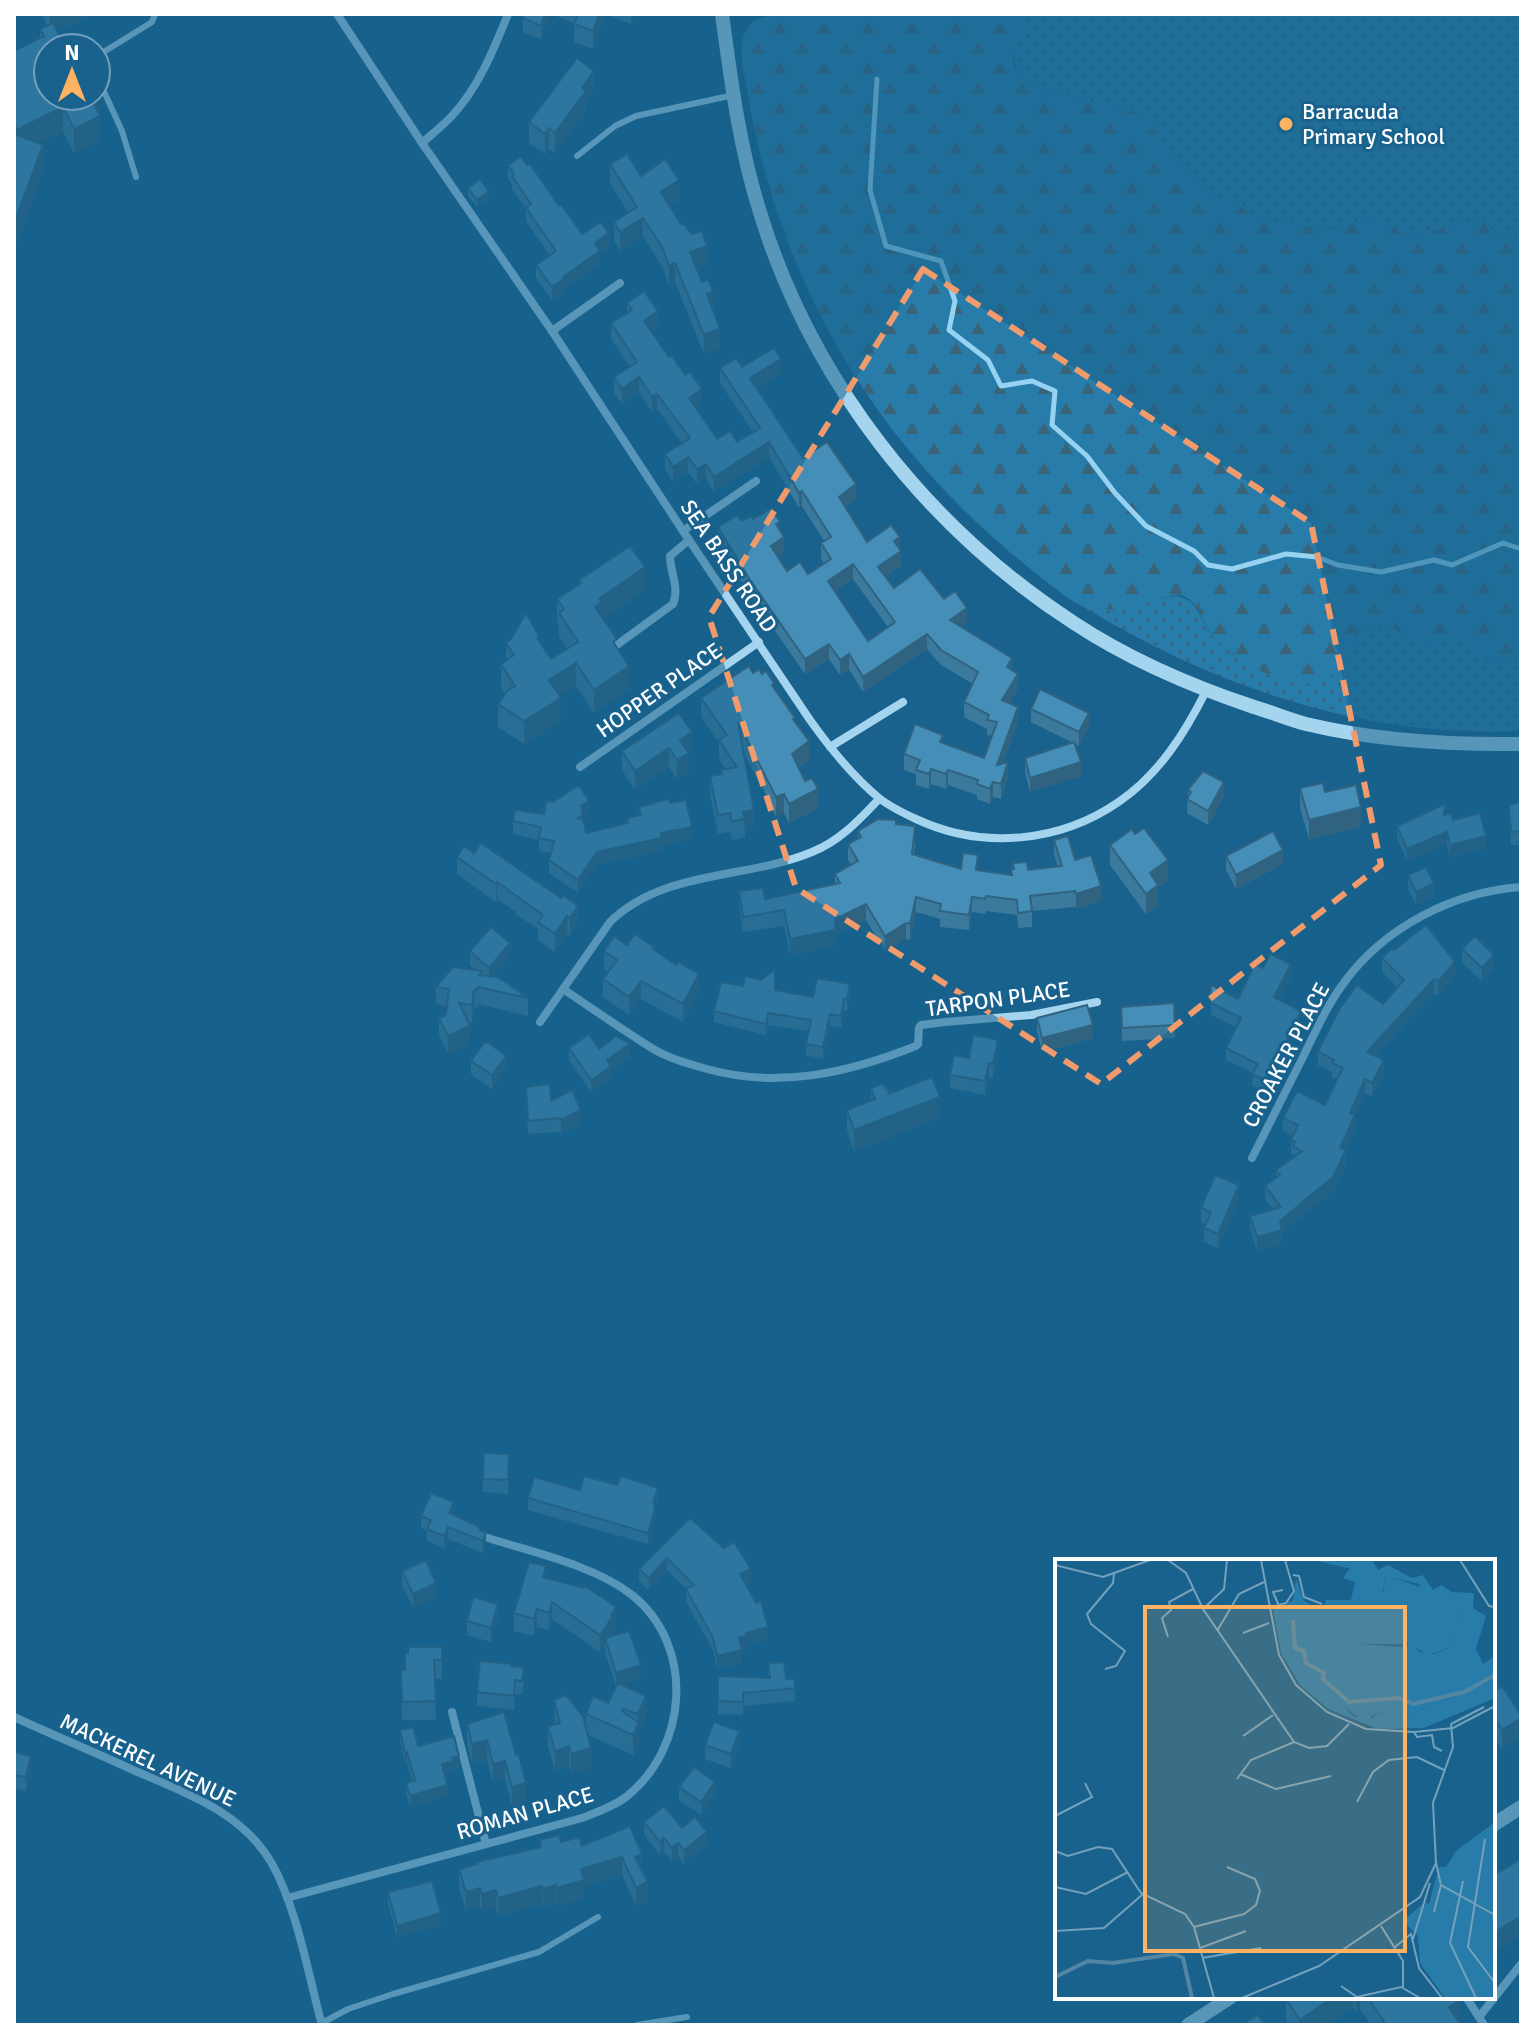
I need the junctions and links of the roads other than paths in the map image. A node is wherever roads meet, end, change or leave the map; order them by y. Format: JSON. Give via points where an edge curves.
{"nodes":[{"id":1,"x":155,"y":14,"type":"edge"},
{"id":2,"x":508,"y":14,"type":"edge"},
{"id":3,"x":722,"y":14,"type":"edge"},
{"id":4,"x":339,"y":15,"type":"edge"},
{"id":5,"x":734,"y":95,"type":"junction"},
{"id":6,"x":422,"y":143,"type":"junction"},
{"id":7,"x":577,"y":156,"type":"dead end"},
{"id":8,"x":136,"y":177,"type":"dead end"},
{"id":9,"x":620,"y":283,"type":"dead end"},
{"id":10,"x":552,"y":331,"type":"junction"},
{"id":11,"x":756,"y":481,"type":"dead end"},
{"id":12,"x":683,"y":531,"type":"junction"},
{"id":13,"x":689,"y":540,"type":"junction"},
{"id":14,"x":759,"y":642,"type":"junction"},
{"id":15,"x":614,"y":647,"type":"edge"},
{"id":16,"x":1206,"y":691,"type":"junction"},
{"id":17,"x":903,"y":702,"type":"dead end"},
{"id":18,"x":1521,"y":744,"type":"edge"},
{"id":19,"x":830,"y":747,"type":"junction"},
{"id":20,"x":580,"y":767,"type":"dead end"},
{"id":21,"x":879,"y":799,"type":"junction"},
{"id":22,"x":1521,"y":887,"type":"edge"},
{"id":23,"x":563,"y":989,"type":"junction"},
{"id":24,"x":1097,"y":1002,"type":"dead end"},
{"id":25,"x":540,"y":1022,"type":"dead end"},
{"id":26,"x":1252,"y":1158,"type":"dead end"},
{"id":27,"x":485,"y":1537,"type":"edge"},
{"id":28,"x":452,"y":1712,"type":"dead end"},
{"id":29,"x":14,"y":1717,"type":"edge"},
{"id":30,"x":1521,"y":1807,"type":"edge"},
{"id":31,"x":1495,"y":1824,"type":"edge"},
{"id":32,"x":486,"y":1844,"type":"junction"},
{"id":33,"x":287,"y":1898,"type":"junction"},
{"id":34,"x":598,"y":1917,"type":"dead end"},
{"id":35,"x":1521,"y":1964,"type":"edge"},
{"id":36,"x":1228,"y":1999,"type":"edge"},
{"id":37,"x":1467,"y":1999,"type":"edge"},
{"id":38,"x":687,"y":2017,"type":"dead end"},
{"id":39,"x":1481,"y":2021,"type":"edge"},
{"id":40,"x":322,"y":2024,"type":"edge"},
{"id":41,"x":637,"y":2025,"type":"edge"},
{"id":42,"x":1188,"y":2025,"type":"edge"}],
"edges":[{"from":1,"to":8,"type":"lane","via":[[152,22],[102,53],[98,64]]},
{"from":2,"to":6,"type":"street","via":[[468,95]]},
{"from":3,"to":5,"type":"street"},
{"from":4,"to":6,"type":"street","name":"SEA BASS ROAD"},
{"from":5,"to":7,"type":"lane","via":[[636,116]]},
{"from":5,"to":16,"type":"street","via":[[759,210],[788,288],[832,373],[893,461],[930,504],[1018,584],[1134,658]]},
{"from":6,"to":10,"type":"street","name":"SEA BASS ROAD"},
{"from":9,"to":10,"type":"street"},
{"from":10,"to":12,"type":"street","name":"SEA BASS ROAD"},
{"from":11,"to":12,"type":"street"},
{"from":12,"to":13,"type":"street","name":"SEA BASS ROAD"},
{"from":13,"to":14,"type":"street","name":"SEA BASS ROAD"},
{"from":13,"to":15,"type":"street","via":[[671,553],[673,604]]},
{"from":14,"to":19,"type":"street","name":"SEA BASS ROAD"},
{"from":14,"to":20,"type":"street","name":"HOPPER PLACE"},
{"from":16,"to":18,"type":"street","via":[[1355,734],[1439,744]]},
{"from":16,"to":21,"type":"street","name":"SEA BASS ROAD","via":[[1168,755],[1147,778],[1076,825],[1018,838],[967,836],[928,825]]},
{"from":17,"to":19,"type":"street"},
{"from":19,"to":21,"type":"street","name":"SEA BASS ROAD"},
{"from":21,"to":23,"type":"street","via":[[840,837],[813,852],[748,871],[686,881],[624,908]]},
{"from":22,"to":26,"type":"street","name":"CROAKER PLACE","via":[[1442,905],[1399,930],[1365,960],[1329,1005]]},
{"from":23,"to":24,"type":"street","name":"TARPON PLACE","via":[[677,1060],[745,1078],[775,1079],[834,1073],[885,1058],[916,1046],[920,1026],[930,1023],[1031,1015]]},
{"from":23,"to":25,"type":"street"},
{"from":27,"to":32,"type":"street","name":"ROMAN PLACE","via":[[587,1570],[632,1595],[659,1627],[677,1685],[666,1745],[625,1798],[582,1818]]},
{"from":28,"to":32,"type":"street"},
{"from":29,"to":33,"type":"street","name":"MACKEREL AVENUE","via":[[225,1814],[255,1839]]},
{"from":30,"to":31,"type":"street"},
{"from":32,"to":33,"type":"street","name":"ROMAN PLACE"},
{"from":33,"to":40,"type":"street","name":"MACKEREL AVENUE"},
{"from":34,"to":40,"type":"lane","via":[[539,1952],[393,1994]]},
{"from":35,"to":39,"type":"street"},
{"from":36,"to":42,"type":"street"},
{"from":37,"to":39,"type":"street"},
{"from":38,"to":41,"type":"lane"}]}
